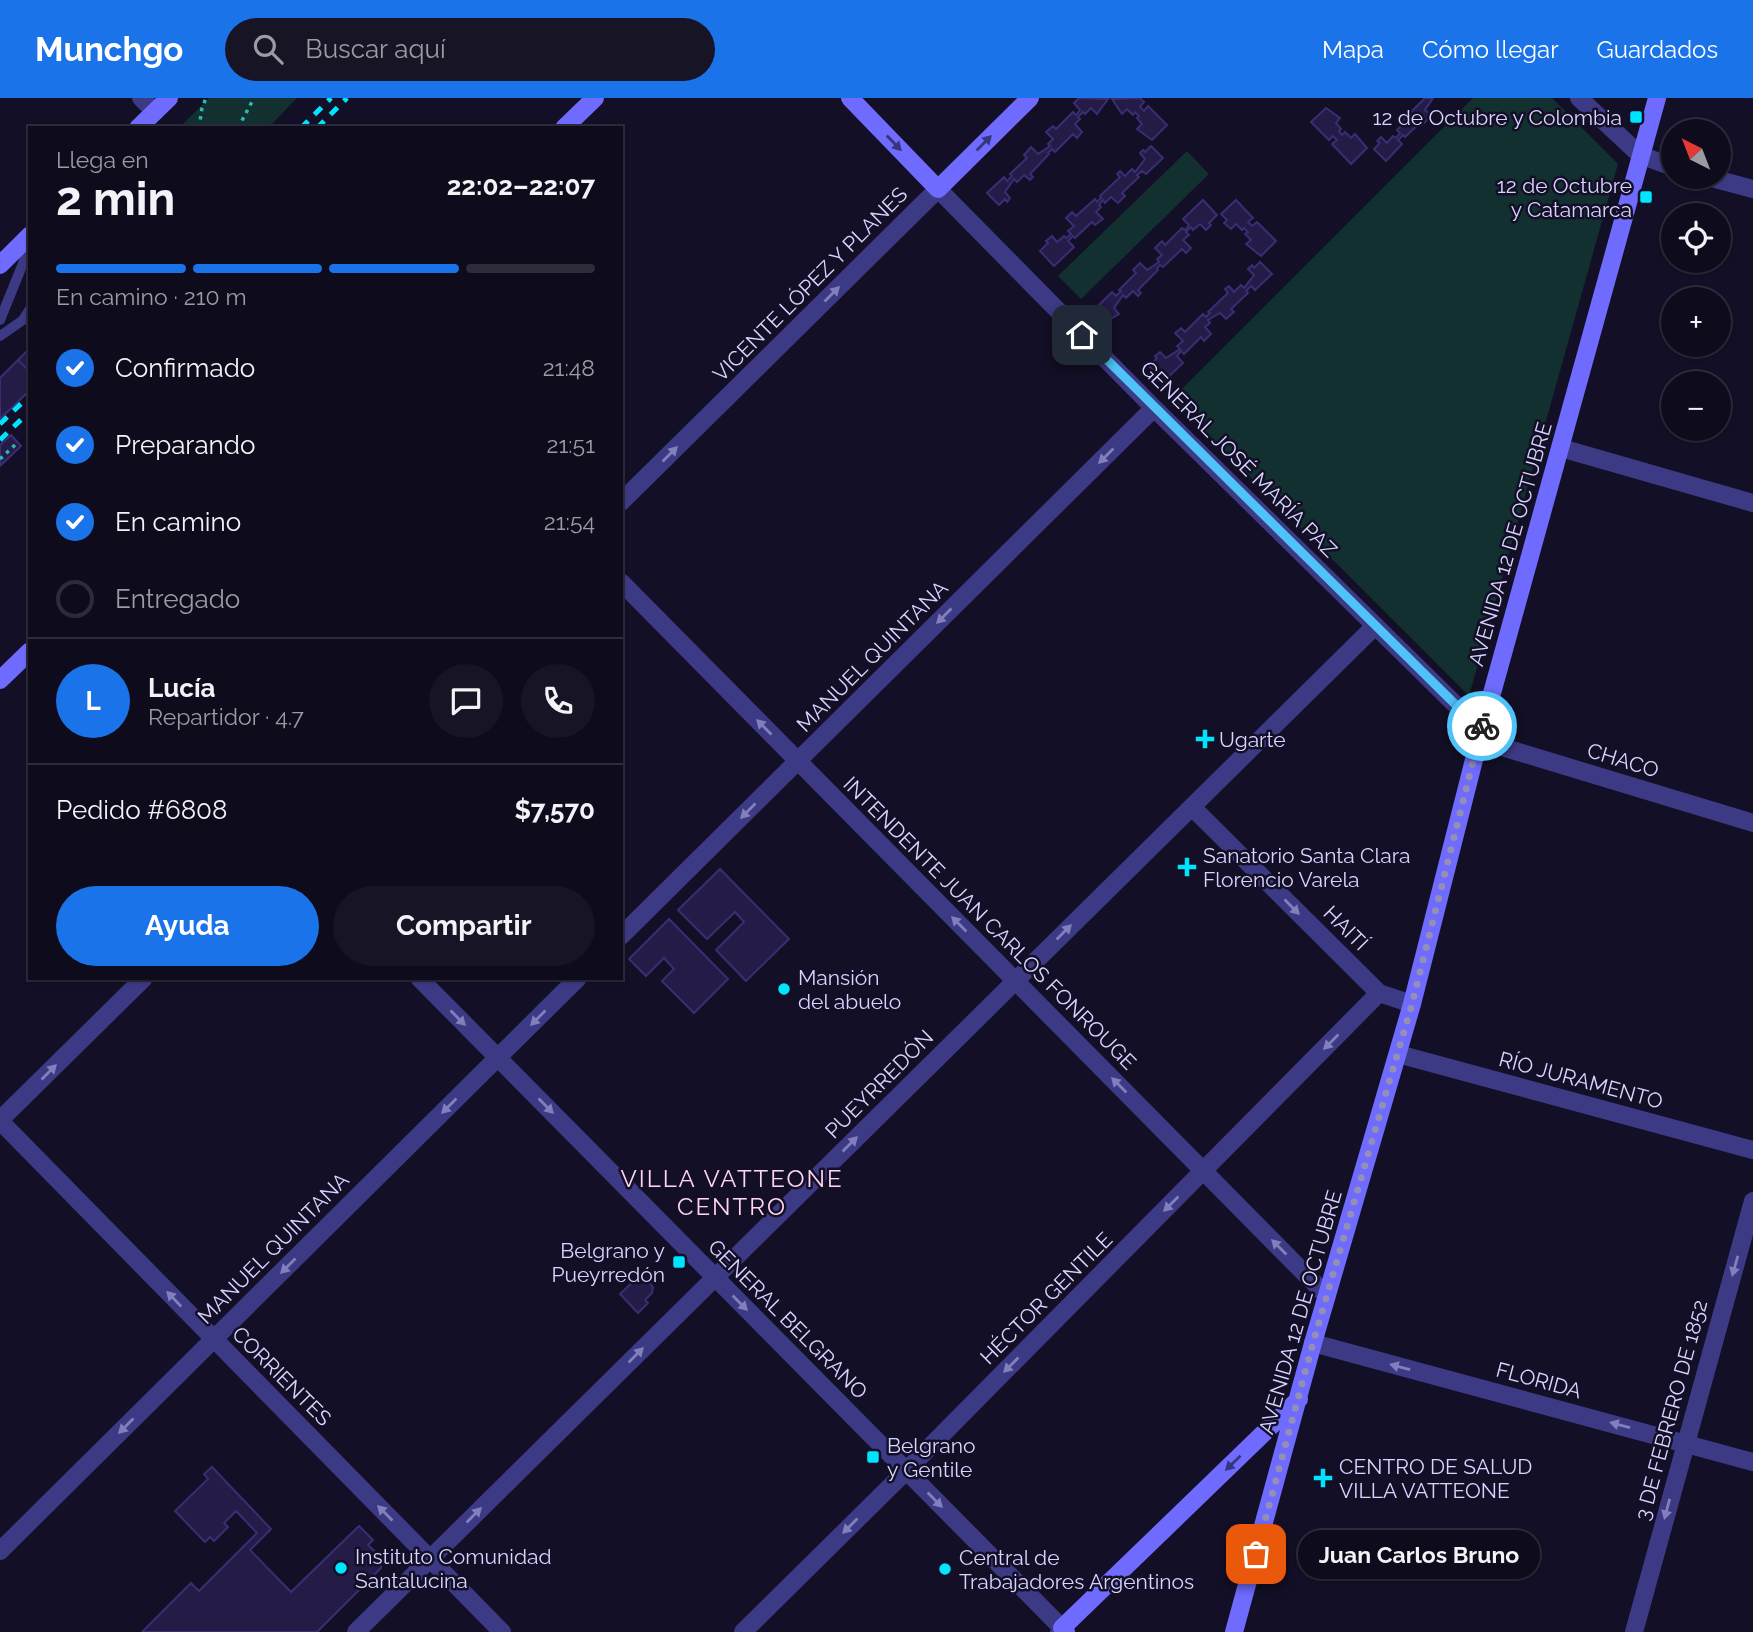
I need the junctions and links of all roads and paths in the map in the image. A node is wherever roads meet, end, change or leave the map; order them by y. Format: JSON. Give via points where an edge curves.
{"nodes":[{"id":1,"x":141,"y":98,"type":"edge"},
{"id":2,"x":169,"y":98,"type":"edge"},
{"id":3,"x":206,"y":98,"type":"edge"},
{"id":4,"x":254,"y":98,"type":"edge"},
{"id":5,"x":595,"y":98,"type":"edge"},
{"id":6,"x":850,"y":98,"type":"edge"},
{"id":7,"x":1030,"y":98,"type":"edge"},
{"id":8,"x":1579,"y":98,"type":"edge"},
{"id":9,"x":1657,"y":98,"type":"edge"},
{"id":10,"x":155,"y":112,"type":"junction"},
{"id":11,"x":140,"y":126,"type":"edge"},
{"id":12,"x":199,"y":126,"type":"edge"},
{"id":13,"x":239,"y":126,"type":"edge"},
{"id":14,"x":566,"y":126,"type":"edge"},
{"id":15,"x":1640,"y":155,"type":"junction"},
{"id":16,"x":1661,"y":163,"type":"edge"},
{"id":17,"x":1731,"y":183,"type":"edge"},
{"id":18,"x":938,"y":189,"type":"junction"},
{"id":19,"x":1753,"y":189,"type":"edge"},
{"id":20,"x":28,"y":238,"type":"edge"},
{"id":21,"x":28,"y":251,"type":"edge"},
{"id":22,"x":0,"y":265,"type":"edge"},
{"id":23,"x":28,"y":312,"type":"edge"},
{"id":24,"x":0,"y":320,"type":"edge"},
{"id":25,"x":0,"y":336,"type":"edge"},
{"id":26,"x":1154,"y":408,"type":"junction"},
{"id":27,"x":15,"y":445,"type":"dead end"},
{"id":28,"x":1561,"y":448,"type":"junction"},
{"id":29,"x":0,"y":459,"type":"edge"},
{"id":30,"x":623,"y":500,"type":"edge"},
{"id":31,"x":1753,"y":503,"type":"edge"},
{"id":32,"x":623,"y":584,"type":"edge"},
{"id":33,"x":1374,"y":626,"type":"junction"},
{"id":34,"x":28,"y":653,"type":"edge"},
{"id":35,"x":0,"y":680,"type":"edge"},
{"id":36,"x":1481,"y":733,"type":"junction"},
{"id":37,"x":798,"y":761,"type":"junction"},
{"id":38,"x":1192,"y":807,"type":"junction"},
{"id":39,"x":1753,"y":823,"type":"edge"},
{"id":40,"x":623,"y":934,"type":"edge"},
{"id":41,"x":142,"y":980,"type":"edge"},
{"id":42,"x":420,"y":980,"type":"edge"},
{"id":43,"x":576,"y":980,"type":"edge"},
{"id":44,"x":1015,"y":981,"type":"junction"},
{"id":45,"x":1379,"y":993,"type":"junction"},
{"id":46,"x":1412,"y":1004,"type":"junction"},
{"id":47,"x":1398,"y":1054,"type":"junction"},
{"id":48,"x":498,"y":1058,"type":"junction"},
{"id":49,"x":0,"y":1121,"type":"edge"},
{"id":50,"x":1753,"y":1150,"type":"edge"},
{"id":51,"x":1204,"y":1171,"type":"junction"},
{"id":52,"x":1753,"y":1201,"type":"edge"},
{"id":53,"x":715,"y":1277,"type":"junction"},
{"id":54,"x":1327,"y":1296,"type":"junction"},
{"id":55,"x":214,"y":1339,"type":"junction"},
{"id":56,"x":1313,"y":1343,"type":"junction"},
{"id":57,"x":1299,"y":1399,"type":"junction"},
{"id":58,"x":1686,"y":1443,"type":"junction"},
{"id":59,"x":1753,"y":1462,"type":"edge"},
{"id":60,"x":906,"y":1471,"type":"junction"},
{"id":61,"x":0,"y":1551,"type":"edge"},
{"id":62,"x":430,"y":1559,"type":"junction"},
{"id":63,"x":1062,"y":1631,"type":"edge"},
{"id":64,"x":356,"y":1632,"type":"edge"},
{"id":65,"x":502,"y":1632,"type":"edge"},
{"id":66,"x":743,"y":1632,"type":"edge"},
{"id":67,"x":1234,"y":1632,"type":"edge"},
{"id":68,"x":1634,"y":1632,"type":"edge"}],
"edges":[{"from":1,"to":10,"type":"street"},
{"from":2,"to":10,"type":"street"},
{"from":3,"to":12,"type":"path"},
{"from":4,"to":13,"type":"path"},
{"from":5,"to":14,"type":"street"},
{"from":6,"to":18,"type":"street","name":"GENERAL JOSÉ MARÍA PAZ","one_way":true},
{"from":18,"to":7,"type":"street","name":"VICENTE LÓPEZ Y PLANES","one_way":true},
{"from":8,"to":15,"type":"street"},
{"from":9,"to":15,"type":"street","name":"AVENIDA 12 DE OCTUBRE"},
{"from":10,"to":11,"type":"street"},
{"from":15,"to":16,"type":"street"},
{"from":15,"to":28,"type":"street","name":"AVENIDA 12 DE OCTUBRE"},
{"from":17,"to":19,"type":"street"},
{"from":18,"to":26,"type":"street","name":"GENERAL JOSÉ MARÍA PAZ"},
{"from":30,"to":18,"type":"street","name":"VICENTE LÓPEZ Y PLANES","one_way":true},
{"from":20,"to":22,"type":"street"},
{"from":21,"to":24,"type":"lane"},
{"from":23,"to":25,"type":"lane"},
{"from":26,"to":33,"type":"street","name":"GENERAL JOSÉ MARÍA PAZ"},
{"from":26,"to":37,"type":"street","name":"MANUEL QUINTANA","one_way":true},
{"from":27,"to":29,"type":"path"},
{"from":28,"to":31,"type":"street"},
{"from":28,"to":36,"type":"street","name":"AVENIDA 12 DE OCTUBRE"},
{"from":37,"to":32,"type":"street","name":"INTENDENTE JUAN CARLOS FONROUGE","one_way":true},
{"from":33,"to":36,"type":"street","name":"GENERAL JOSÉ MARÍA PAZ"},
{"from":33,"to":38,"type":"street","name":"PUEYRREDÓN"},
{"from":34,"to":35,"type":"street"},
{"from":36,"to":39,"type":"street","name":"CHACO"},
{"from":36,"to":46,"type":"street","name":"AVENIDA 12 DE OCTUBRE"},
{"from":37,"to":40,"type":"street","name":"MANUEL QUINTANA","one_way":true},
{"from":44,"to":37,"type":"street","name":"INTENDENTE JUAN CARLOS FONROUGE","one_way":true},
{"from":44,"to":38,"type":"street","name":"PUEYRREDÓN","one_way":true},
{"from":38,"to":45,"type":"street","name":"HAITÍ","one_way":true},
{"from":49,"to":41,"type":"street","one_way":true},
{"from":42,"to":48,"type":"street","name":"GENERAL BELGRANO","one_way":true},
{"from":43,"to":48,"type":"street","name":"MANUEL QUINTANA","one_way":true},
{"from":51,"to":44,"type":"street","name":"INTENDENTE JUAN CARLOS FONROUGE","one_way":true},
{"from":53,"to":44,"type":"street","name":"PUEYRREDÓN","one_way":true},
{"from":45,"to":46,"type":"street"},
{"from":45,"to":51,"type":"street","name":"HÉCTOR GENTILE","one_way":true},
{"from":46,"to":47,"type":"street","name":"AVENIDA 12 DE OCTUBRE"},
{"from":47,"to":50,"type":"street","name":"RÍO JURAMENTO"},
{"from":47,"to":54,"type":"street","name":"AVENIDA 12 DE OCTUBRE"},
{"from":48,"to":53,"type":"street","name":"GENERAL BELGRANO","one_way":true},
{"from":48,"to":55,"type":"street","name":"MANUEL QUINTANA","one_way":true},
{"from":55,"to":49,"type":"street","name":"CORRIENTES","one_way":true},
{"from":54,"to":51,"type":"street","name":"INTENDENTE JUAN CARLOS FONROUGE","one_way":true},
{"from":51,"to":60,"type":"street","name":"HÉCTOR GENTILE","one_way":true},
{"from":52,"to":58,"type":"street","name":"3 DE FEBRERO DE 1852","one_way":true},
{"from":53,"to":60,"type":"street","name":"GENERAL BELGRANO","one_way":true},
{"from":62,"to":53,"type":"street","name":"PUEYRREDÓN","one_way":true},
{"from":54,"to":56,"type":"street","name":"AVENIDA 12 DE OCTUBRE"},
{"from":55,"to":61,"type":"street","name":"MANUEL QUINTANA","one_way":true},
{"from":62,"to":55,"type":"street","name":"CORRIENTES","one_way":true},
{"from":56,"to":57,"type":"street","name":"AVENIDA 12 DE OCTUBRE"},
{"from":58,"to":56,"type":"street","name":"FLORIDA","one_way":true},
{"from":57,"to":63,"type":"street","one_way":true},
{"from":57,"to":67,"type":"street","name":"AVENIDA 12 DE OCTUBRE"},
{"from":58,"to":59,"type":"street","name":"FLORIDA"},
{"from":58,"to":68,"type":"street","name":"3 DE FEBRERO DE 1852","one_way":true},
{"from":60,"to":63,"type":"street","name":"GENERAL BELGRANO","one_way":true},
{"from":60,"to":66,"type":"street","name":"HÉCTOR GENTILE","one_way":true},
{"from":62,"to":64,"type":"street","name":"PUEYRREDÓN"},
{"from":62,"to":65,"type":"street","name":"CORRIENTES"}]}
